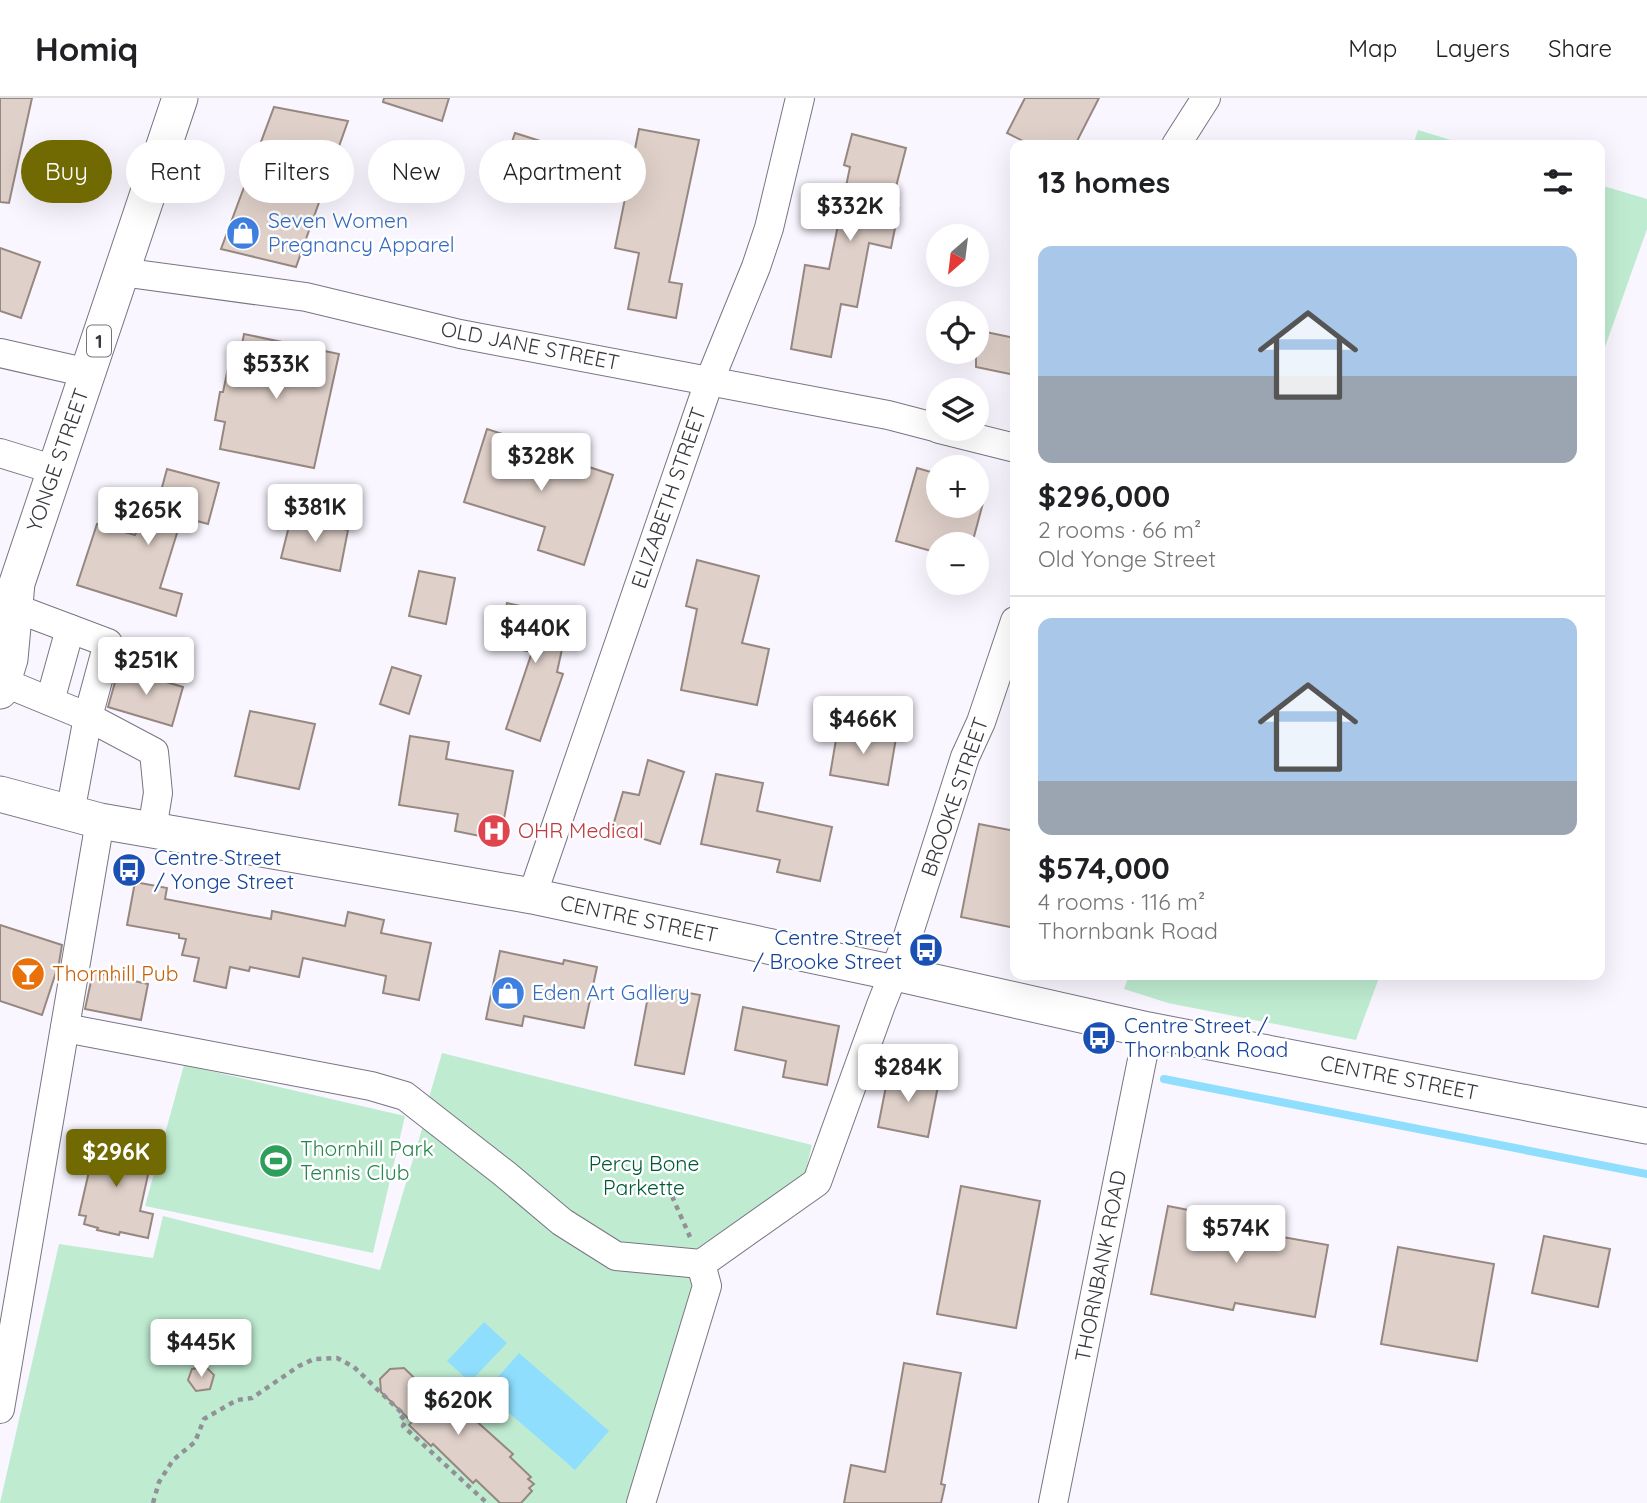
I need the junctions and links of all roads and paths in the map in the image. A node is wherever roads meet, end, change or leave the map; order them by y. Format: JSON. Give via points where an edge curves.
{"nodes":[{"id":1,"x":179,"y":98,"type":"edge"},
{"id":2,"x":800,"y":98,"type":"edge"},
{"id":3,"x":1206,"y":98,"type":"edge"},
{"id":4,"x":1180,"y":140,"type":"edge"},
{"id":5,"x":121,"y":272,"type":"junction"},
{"id":6,"x":0,"y":353,"type":"edge"},
{"id":7,"x":88,"y":373,"type":"junction"},
{"id":8,"x":709,"y":382,"type":"junction"},
{"id":9,"x":926,"y":425,"type":"edge"},
{"id":10,"x":987,"y":441,"type":"edge"},
{"id":11,"x":1010,"y":447,"type":"edge"},
{"id":12,"x":0,"y":453,"type":"edge"},
{"id":13,"x":55,"y":470,"type":"junction"},
{"id":14,"x":11,"y":598,"type":"edge"},
{"id":15,"x":80,"y":633,"type":"junction"},
{"id":16,"x":1010,"y":636,"type":"edge"},
{"id":17,"x":1,"y":687,"type":"edge"},
{"id":18,"x":70,"y":709,"type":"junction"},
{"id":19,"x":0,"y":794,"type":"edge"},
{"id":20,"x":85,"y":817,"type":"junction"},
{"id":21,"x":152,"y":830,"type":"junction"},
{"id":22,"x":532,"y":896,"type":"junction"},
{"id":23,"x":895,"y":973,"type":"junction"},
{"id":24,"x":65,"y":1028,"type":"junction"},
{"id":25,"x":1148,"y":1030,"type":"junction"},
{"id":26,"x":1647,"y":1126,"type":"edge"},
{"id":27,"x":668,"y":1187,"type":"dead end"},
{"id":28,"x":701,"y":1264,"type":"junction"},
{"id":29,"x":0,"y":1409,"type":"edge"},
{"id":30,"x":153,"y":1503,"type":"edge"},
{"id":31,"x":487,"y":1503,"type":"edge"},
{"id":32,"x":641,"y":1503,"type":"edge"},
{"id":33,"x":1053,"y":1503,"type":"edge"}],
"edges":[{"from":1,"to":5,"type":"main road","name":"YONGE STREET","number":"1"},
{"from":2,"to":8,"type":"street","name":"ELIZABETH STREET","via":[[757,267]]},
{"from":3,"to":4,"type":"street"},
{"from":5,"to":7,"type":"main road","name":"YONGE STREET","number":"1"},
{"from":5,"to":8,"type":"street","name":"OLD JANE STREET","via":[[306,297],[460,334]]},
{"from":6,"to":7,"type":"street"},
{"from":7,"to":13,"type":"main road","name":"YONGE STREET","number":"1"},
{"from":8,"to":9,"type":"street","name":"OLD JANE STREET"},
{"from":8,"to":22,"type":"street","name":"ELIZABETH STREET"},
{"from":10,"to":11,"type":"street","name":"OLD JANE STREET"},
{"from":12,"to":13,"type":"street"},
{"from":13,"to":14,"type":"main road","name":"YONGE STREET","number":"1"},
{"from":14,"to":15,"type":"street"},
{"from":14,"to":17,"type":"main road","name":"YONGE STREET","number":"1","via":[[10,659]]},
{"from":15,"to":18,"type":"street"},
{"from":15,"to":18,"type":"street","via":[[108,643]]},
{"from":16,"to":23,"type":"street","name":"BROOKE STREET"},
{"from":17,"to":18,"type":"street"},
{"from":18,"to":20,"type":"street"},
{"from":18,"to":21,"type":"street","via":[[154,752],[158,793]]},
{"from":19,"to":20,"type":"main road","name":"CENTRE STREET"},
{"from":20,"to":21,"type":"main road","name":"CENTRE STREET"},
{"from":20,"to":24,"type":"street"},
{"from":21,"to":22,"type":"main road","name":"CENTRE STREET"},
{"from":22,"to":23,"type":"main road","name":"CENTRE STREET"},
{"from":23,"to":25,"type":"main road","name":"CENTRE STREET"},
{"from":23,"to":28,"type":"street","name":"BROOKE STREET","via":[[817,1182]]},
{"from":24,"to":28,"type":"street","via":[[405,1096],[562,1222],[616,1256]]},
{"from":24,"to":29,"type":"street"},
{"from":25,"to":26,"type":"main road","name":"CENTRE STREET"},
{"from":25,"to":33,"type":"street","name":"THORNBANK ROAD"},
{"from":27,"to":28,"type":"path"},
{"from":28,"to":32,"type":"street","via":[[707,1286]]},
{"from":30,"to":31,"type":"path","via":[[159,1482],[173,1460],[195,1441],[204,1419],[237,1400],[253,1398],[314,1359],[337,1358],[354,1367],[401,1412],[406,1421],[403,1426]]}]}
